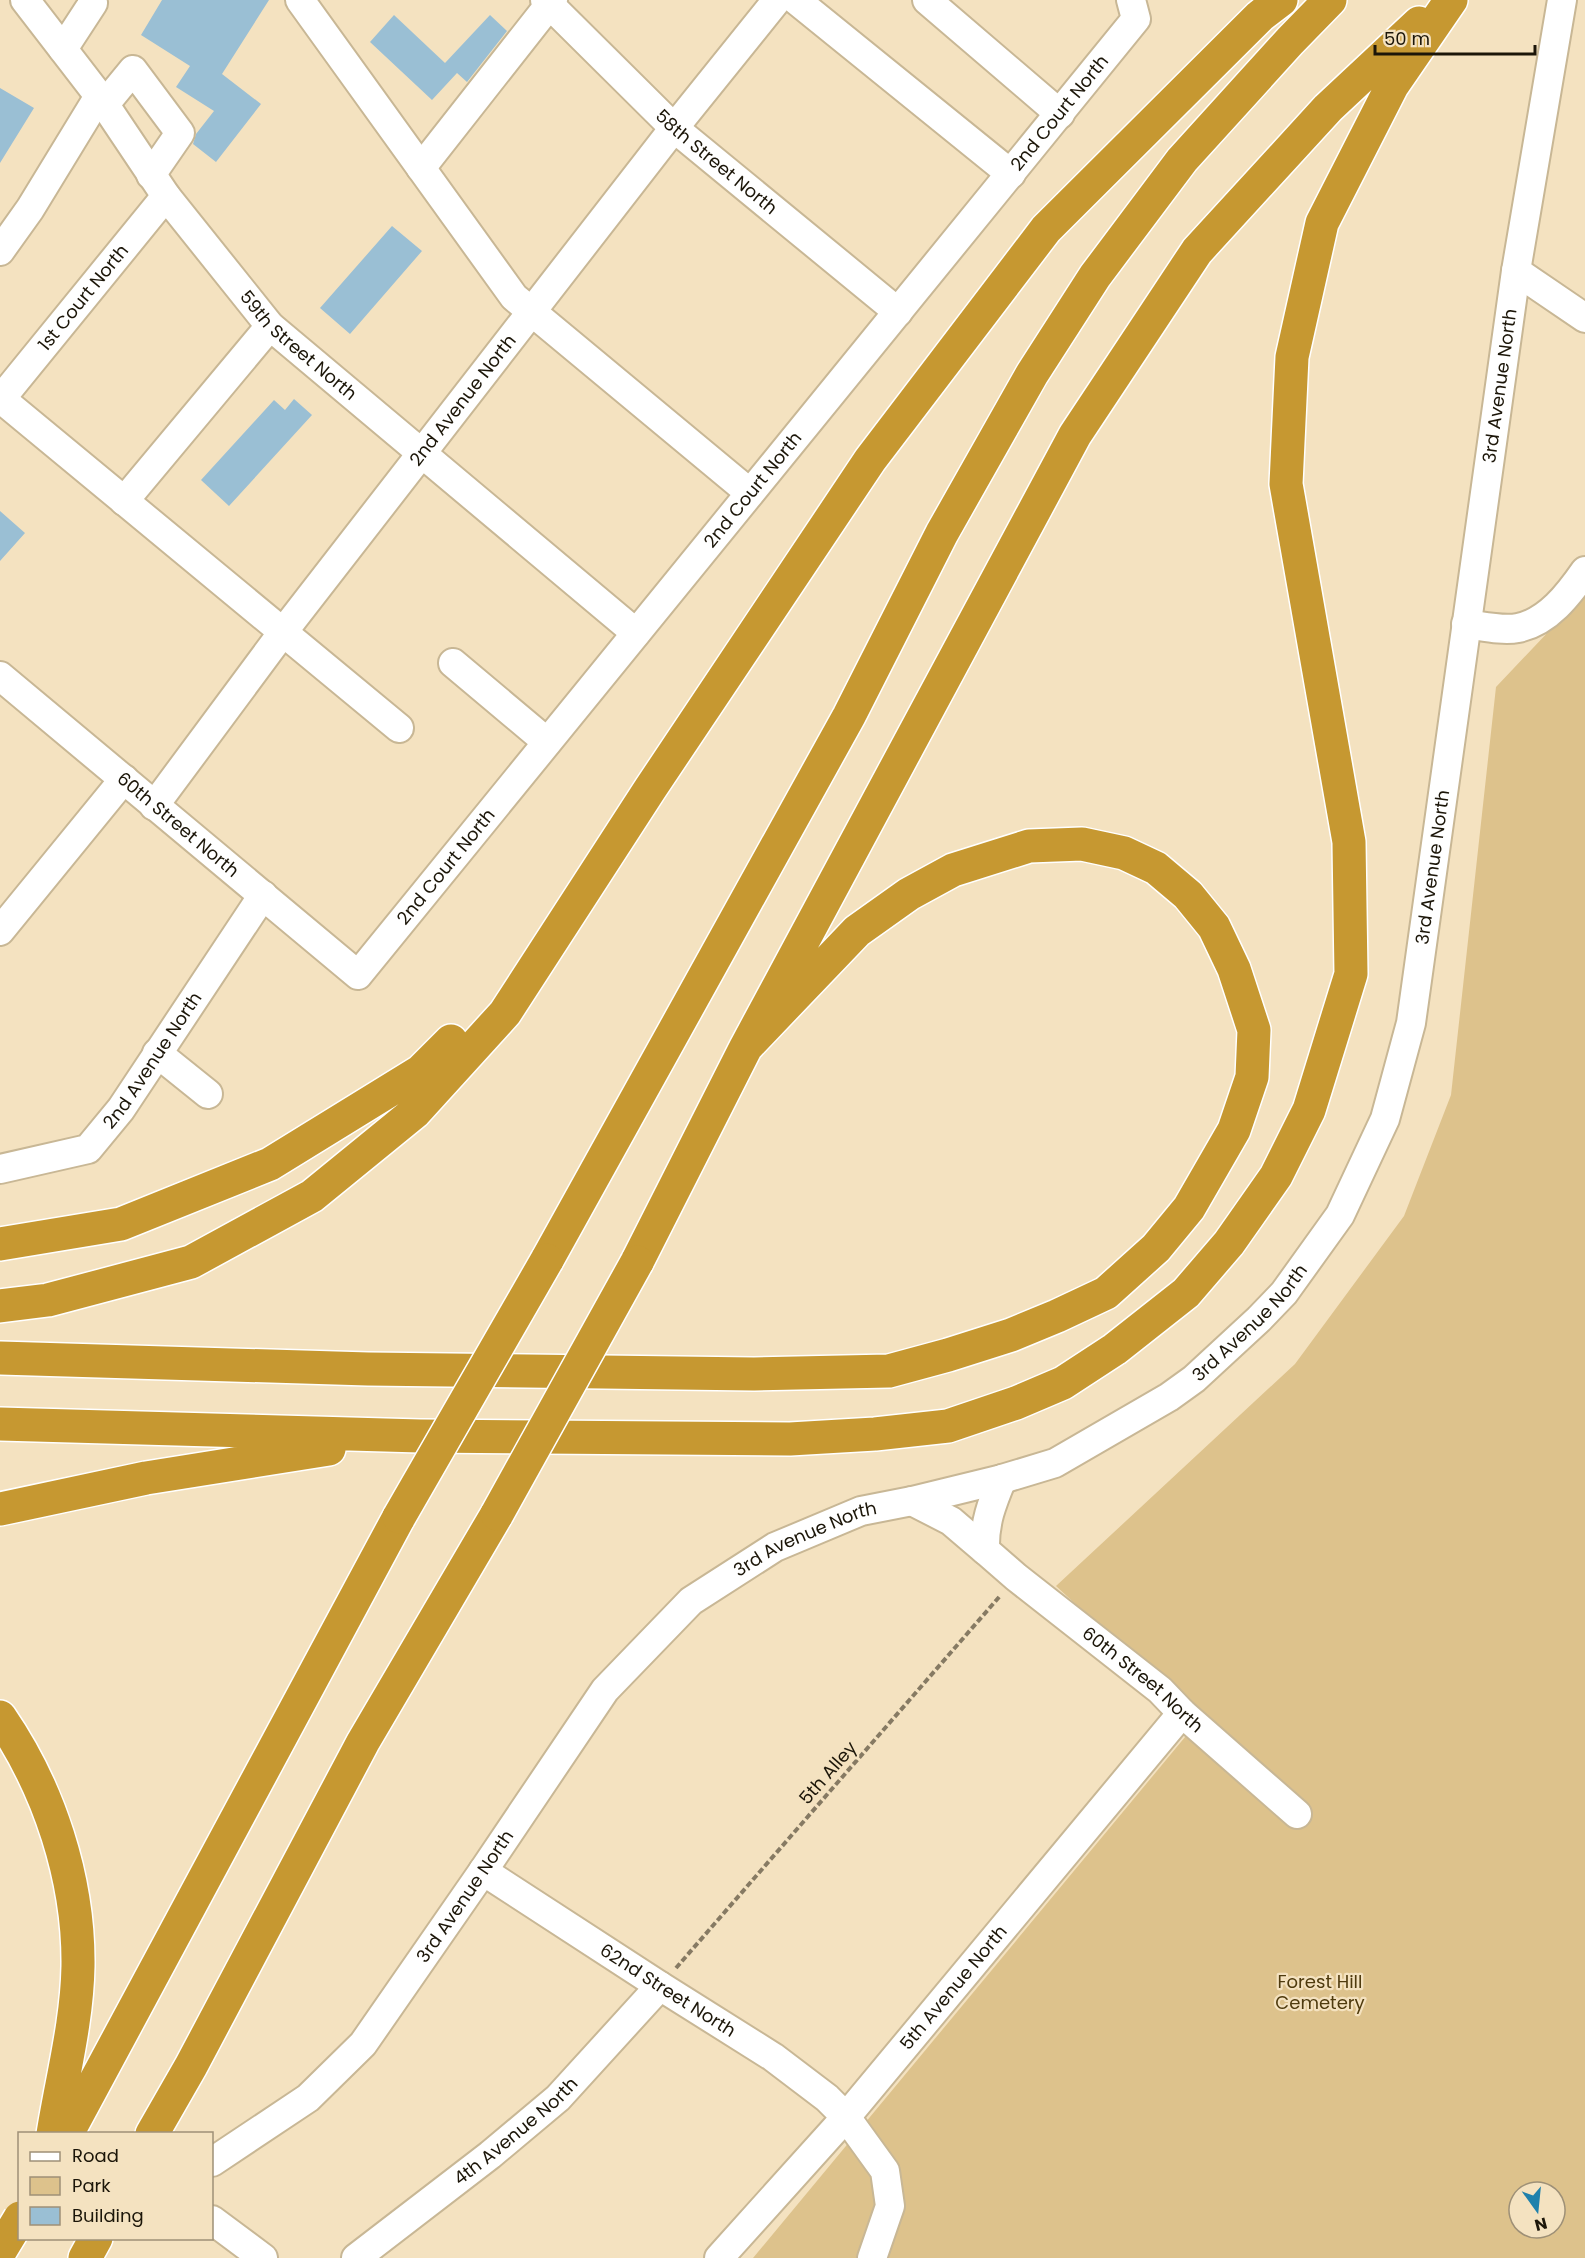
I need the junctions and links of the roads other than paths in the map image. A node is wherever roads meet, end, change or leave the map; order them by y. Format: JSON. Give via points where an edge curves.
{"nodes":[{"id":1,"x":25,"y":0,"type":"edge"},
{"id":2,"x":92,"y":0,"type":"edge"},
{"id":3,"x":300,"y":0,"type":"edge"},
{"id":4,"x":777,"y":0,"type":"edge"},
{"id":5,"x":796,"y":0,"type":"edge"},
{"id":6,"x":927,"y":0,"type":"edge"},
{"id":7,"x":1131,"y":0,"type":"edge"},
{"id":8,"x":1281,"y":0,"type":"edge"},
{"id":9,"x":1330,"y":0,"type":"edge"},
{"id":10,"x":1445,"y":0,"type":"edge"},
{"id":11,"x":1450,"y":0,"type":"edge"},
{"id":12,"x":1562,"y":0,"type":"edge"},
{"id":13,"x":549,"y":2,"type":"edge"},
{"id":14,"x":63,"y":49,"type":"junction"},
{"id":15,"x":102,"y":100,"type":"junction"},
{"id":16,"x":1060,"y":114,"type":"junction"},
{"id":17,"x":674,"y":128,"type":"junction"},
{"id":18,"x":421,"y":168,"type":"junction"},
{"id":19,"x":1011,"y":174,"type":"junction"},
{"id":20,"x":158,"y":186,"type":"junction"},
{"id":21,"x":0,"y":251,"type":"edge"},
{"id":22,"x":1516,"y":271,"type":"junction"},
{"id":23,"x":1582,"y":310,"type":"edge"},
{"id":24,"x":531,"y":312,"type":"junction"},
{"id":25,"x":898,"y":312,"type":"junction"},
{"id":26,"x":270,"y":326,"type":"junction"},
{"id":27,"x":0,"y":399,"type":"edge"},
{"id":28,"x":423,"y":454,"type":"junction"},
{"id":29,"x":750,"y":493,"type":"junction"},
{"id":30,"x":124,"y":501,"type":"junction"},
{"id":31,"x":1585,"y":571,"type":"edge"},
{"id":32,"x":1466,"y":624,"type":"junction"},
{"id":33,"x":283,"y":632,"type":"junction"},
{"id":34,"x":636,"y":633,"type":"junction"},
{"id":35,"x":453,"y":663,"type":"dead end"},
{"id":36,"x":0,"y":676,"type":"edge"},
{"id":37,"x":399,"y":728,"type":"dead end"},
{"id":38,"x":548,"y":742,"type":"junction"},
{"id":39,"x":124,"y":779,"type":"junction"},
{"id":40,"x":154,"y":806,"type":"junction"},
{"id":41,"x":263,"y":895,"type":"junction"},
{"id":42,"x":559,"y":929,"type":"junction"},
{"id":43,"x":0,"y":931,"type":"edge"},
{"id":44,"x":358,"y":975,"type":"joint"},
{"id":45,"x":746,"y":1047,"type":"junction"},
{"id":46,"x":157,"y":1053,"type":"junction"},
{"id":47,"x":208,"y":1094,"type":"dead end"},
{"id":48,"x":0,"y":1169,"type":"edge"},
{"id":49,"x":0,"y":1244,"type":"edge"},
{"id":50,"x":0,"y":1306,"type":"edge"},
{"id":51,"x":0,"y":1358,"type":"edge"},
{"id":52,"x":0,"y":1424,"type":"edge"},
{"id":53,"x":420,"y":1436,"type":"junction"},
{"id":54,"x":1002,"y":1479,"type":"junction"},
{"id":55,"x":912,"y":1501,"type":"junction"},
{"id":56,"x":0,"y":1509,"type":"edge"},
{"id":57,"x":985,"y":1550,"type":"junction"},
{"id":58,"x":1182,"y":1713,"type":"junction"},
{"id":59,"x":0,"y":1717,"type":"edge"},
{"id":60,"x":1297,"y":1814,"type":"dead end"},
{"id":61,"x":483,"y":1871,"type":"junction"},
{"id":62,"x":660,"y":1986,"type":"junction"},
{"id":63,"x":846,"y":2117,"type":"junction"},
{"id":64,"x":53,"y":2132,"type":"edge"},
{"id":65,"x":68,"y":2132,"type":"edge"},
{"id":66,"x":153,"y":2132,"type":"edge"},
{"id":67,"x":213,"y":2161,"type":"edge"},
{"id":68,"x":18,"y":2221,"type":"edge"},
{"id":69,"x":213,"y":2221,"type":"edge"},
{"id":70,"x":18,"y":2236,"type":"edge"},
{"id":71,"x":95,"y":2240,"type":"edge"},
{"id":72,"x":0,"y":2241,"type":"edge"},
{"id":73,"x":0,"y":2251,"type":"edge"},
{"id":74,"x":86,"y":2258,"type":"edge"},
{"id":75,"x":263,"y":2258,"type":"edge"},
{"id":76,"x":356,"y":2258,"type":"edge"},
{"id":77,"x":719,"y":2258,"type":"edge"},
{"id":78,"x":872,"y":2258,"type":"edge"}],
"edges":[{"from":1,"to":14,"type":"street","name":"59th Street North"},
{"from":2,"to":14,"type":"street"},
{"from":3,"to":18,"type":"street"},
{"from":4,"to":17,"type":"street","name":"2nd Avenue North"},
{"from":5,"to":19,"type":"street"},
{"from":6,"to":16,"type":"street"},
{"from":7,"to":16,"type":"street","name":"2nd Court North","via":[[1136,19]]},
{"from":8,"to":42,"type":"highway","via":[[1260,16],[1046,229],[870,460]]},
{"from":9,"to":65,"type":"highway","bridge":true,"via":[[1182,160],[1095,276],[1032,374],[942,533],[849,716],[547,1260],[399,1517]]},
{"from":10,"to":45,"type":"highway","via":[[1328,108],[1191,260],[1075,435]]},
{"from":11,"to":53,"type":"highway","via":[[1392,86],[1322,223],[1292,357],[1286,484],[1349,842],[1351,974],[1309,1110],[1276,1176],[1229,1243],[1186,1293],[1115,1349],[1063,1383],[948,1426],[790,1439]]},
{"from":12,"to":22,"type":"street","name":"3rd Avenue North"},
{"from":13,"to":17,"type":"street","name":"58th Street North"},
{"from":13,"to":18,"type":"street"},
{"from":14,"to":15,"type":"street","name":"59th Street North"},
{"from":15,"to":20,"type":"street","name":"59th Street North"},
{"from":15,"to":20,"type":"street","name":"1st Court North","via":[[133,70],[180,133]]},
{"from":15,"to":21,"type":"street"},
{"from":16,"to":19,"type":"street","name":"2nd Court North"},
{"from":17,"to":24,"type":"street","name":"2nd Avenue North"},
{"from":17,"to":25,"type":"street","name":"58th Street North"},
{"from":18,"to":24,"type":"street","via":[[514,297]]},
{"from":19,"to":25,"type":"street","name":"2nd Court North"},
{"from":20,"to":26,"type":"street","name":"59th Street North"},
{"from":20,"to":27,"type":"street","name":"1st Court North"},
{"from":22,"to":23,"type":"street"},
{"from":22,"to":32,"type":"street","name":"3rd Avenue North"},
{"from":24,"to":28,"type":"street","name":"2nd Avenue North"},
{"from":24,"to":29,"type":"street"},
{"from":25,"to":29,"type":"street","name":"2nd Court North"},
{"from":26,"to":28,"type":"street","name":"59th Street North"},
{"from":26,"to":30,"type":"street"},
{"from":27,"to":30,"type":"street"},
{"from":28,"to":33,"type":"street","name":"2nd Avenue North"},
{"from":28,"to":34,"type":"street","name":"59th Street North"},
{"from":29,"to":34,"type":"street","name":"2nd Court North"},
{"from":30,"to":33,"type":"street"},
{"from":31,"to":32,"type":"street","via":[[1569,595],[1540,619],[1518,628]]},
{"from":32,"to":54,"type":"street","name":"3rd Avenue North","via":[[1411,1023],[1385,1119],[1340,1215],[1284,1293],[1194,1380],[1055,1463]]},
{"from":33,"to":37,"type":"street"},
{"from":33,"to":40,"type":"street","name":"2nd Avenue North"},
{"from":34,"to":38,"type":"street","name":"2nd Court North"},
{"from":35,"to":38,"type":"street"},
{"from":36,"to":39,"type":"street","name":"60th Street North"},
{"from":38,"to":44,"type":"street","name":"2nd Court North"},
{"from":39,"to":40,"type":"street","name":"60th Street North"},
{"from":39,"to":43,"type":"street"},
{"from":40,"to":41,"type":"street","name":"60th Street North"},
{"from":41,"to":44,"type":"street","name":"60th Street North"},
{"from":41,"to":46,"type":"street","name":"2nd Avenue North"},
{"from":42,"to":49,"type":"highway","via":[[421,1071],[270,1164],[121,1224]]},
{"from":42,"to":50,"type":"highway","via":[[505,1012],[415,1112],[312,1196],[191,1262],[48,1300]]},
{"from":45,"to":51,"type":"highway","via":[[857,931],[909,894],[953,870],[1029,846],[1082,844],[1124,853],[1156,868],[1188,895],[1214,927],[1234,969],[1254,1030],[1252,1077],[1234,1130],[1189,1208],[1156,1248],[1106,1293],[1057,1316],[1011,1335],[898,1369],[754,1374],[368,1369]]},
{"from":45,"to":66,"type":"highway","bridge":true,"via":[[637,1262],[363,1742]]},
{"from":46,"to":47,"type":"street"},
{"from":46,"to":48,"type":"street","name":"2nd Avenue North","via":[[121,1109],[88,1149]]},
{"from":52,"to":53,"type":"highway"},
{"from":53,"to":56,"type":"highway","via":[[146,1478]]},
{"from":54,"to":55,"type":"street","name":"3rd Avenue North"},
{"from":54,"to":57,"type":"street","via":[[988,1515]]},
{"from":55,"to":57,"type":"street","name":"60th Street North","via":[[951,1521]]},
{"from":55,"to":61,"type":"street","name":"3rd Avenue North","via":[[861,1511],[775,1547],[691,1601],[605,1690]]},
{"from":57,"to":58,"type":"street","name":"60th Street North","via":[[1160,1690]]},
{"from":58,"to":60,"type":"street","name":"60th Street North"},
{"from":58,"to":63,"type":"street","name":"5th Avenue North"},
{"from":59,"to":64,"type":"highway","via":[[21,1750],[46,1805],[71,1888],[78,1967]]},
{"from":61,"to":62,"type":"street","name":"62nd Street North"},
{"from":61,"to":67,"type":"street","name":"3rd Avenue North","via":[[363,2044],[308,2098]]},
{"from":62,"to":63,"type":"street","name":"62nd Street North","via":[[773,2057]]},
{"from":62,"to":76,"type":"street","name":"4th Avenue North","via":[[558,2098]]},
{"from":63,"to":77,"type":"street","name":"5th Avenue North"},
{"from":63,"to":78,"type":"street","name":"62nd Street North","via":[[885,2171],[890,2206]]},
{"from":68,"to":73,"type":"highway","bridge":true},
{"from":69,"to":75,"type":"street"},
{"from":70,"to":72,"type":"street"},
{"from":71,"to":74,"type":"highway"}]}
